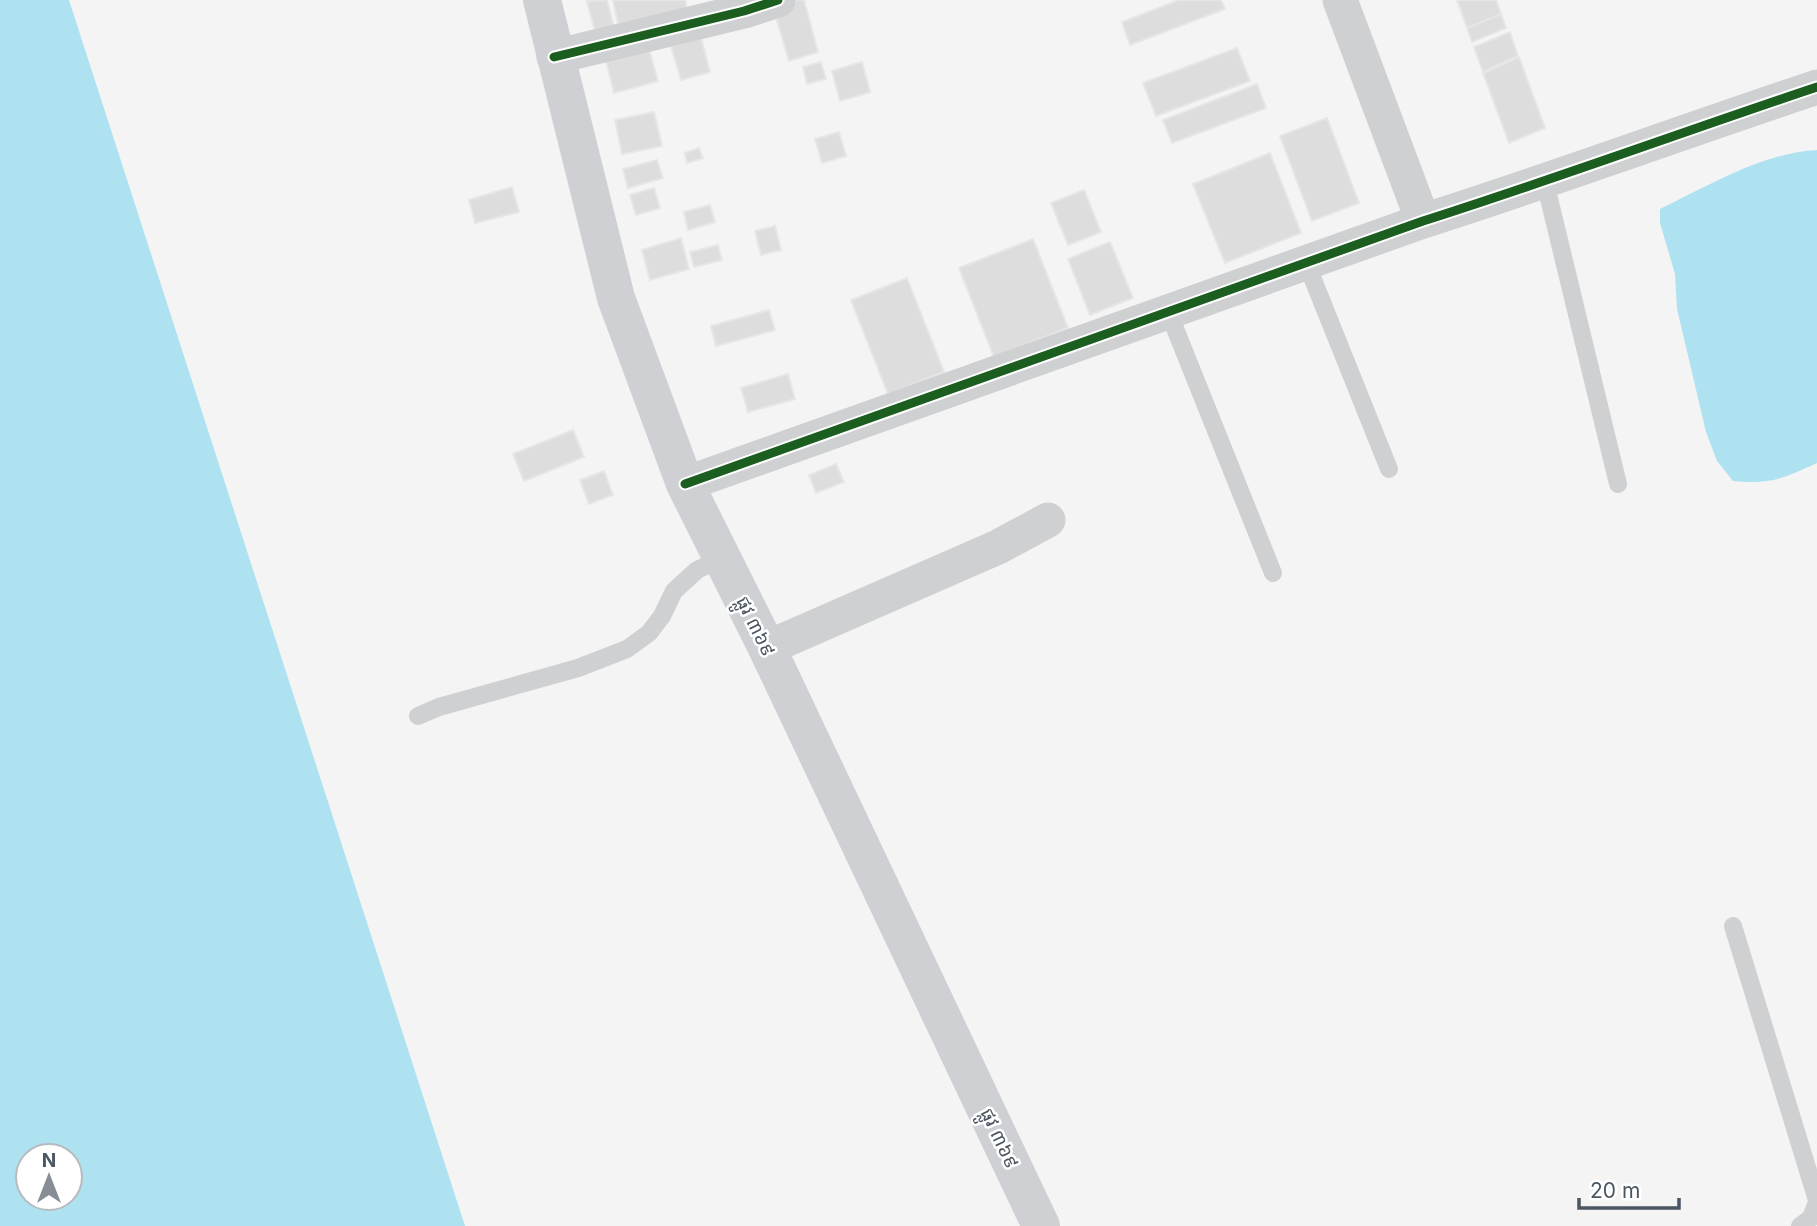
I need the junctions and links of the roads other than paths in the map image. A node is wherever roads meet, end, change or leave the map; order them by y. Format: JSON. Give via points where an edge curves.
{"nodes":[{"id":1,"x":542,"y":0,"type":"edge"},
{"id":2,"x":778,"y":0,"type":"edge"},
{"id":3,"x":1340,"y":0,"type":"edge"},
{"id":4,"x":554,"y":57,"type":"junction"},
{"id":5,"x":1817,"y":87,"type":"edge"},
{"id":6,"x":1545,"y":182,"type":"junction"},
{"id":7,"x":1423,"y":221,"type":"junction"},
{"id":8,"x":1306,"y":262,"type":"junction"},
{"id":9,"x":1168,"y":311,"type":"junction"},
{"id":10,"x":1389,"y":469,"type":"dead end"},
{"id":11,"x":685,"y":484,"type":"junction"},
{"id":12,"x":1618,"y":484,"type":"dead end"},
{"id":13,"x":1048,"y":520,"type":"dead end"},
{"id":14,"x":722,"y":558,"type":"junction"},
{"id":15,"x":1273,"y":573,"type":"dead end"},
{"id":16,"x":767,"y":648,"type":"junction"},
{"id":17,"x":418,"y":716,"type":"dead end"},
{"id":18,"x":1733,"y":926,"type":"dead end"},
{"id":19,"x":1817,"y":1201,"type":"edge"},
{"id":20,"x":1041,"y":1226,"type":"edge"},
{"id":21,"x":1800,"y":1226,"type":"edge"}],
"edges":[{"from":1,"to":4,"type":"main road","name":"ផ្លូវ ៣៦៩"},
{"from":2,"to":4,"type":"street"},
{"from":3,"to":7,"type":"street"},
{"from":4,"to":11,"type":"main road","name":"ផ្លូវ ៣៦៩","via":[[616,299]]},
{"from":5,"to":6,"type":"street"},
{"from":6,"to":7,"type":"street"},
{"from":6,"to":12,"type":"lane"},
{"from":7,"to":8,"type":"street"},
{"from":8,"to":9,"type":"street"},
{"from":8,"to":10,"type":"lane"},
{"from":9,"to":11,"type":"street"},
{"from":9,"to":15,"type":"lane"},
{"from":11,"to":14,"type":"main road","name":"ផ្លូវ ៣៦៩"},
{"from":13,"to":16,"type":"street","via":[[998,547]]},
{"from":14,"to":16,"type":"main road","name":"ផ្លូវ ៣៦៩"},
{"from":14,"to":17,"type":"lane","via":[[697,570],[674,591],[649,633],[627,649]]},
{"from":16,"to":20,"type":"main road","name":"ផ្លូវ ៣៦៩"},
{"from":18,"to":19,"type":"lane"},
{"from":19,"to":21,"type":"lane","via":[[1811,1218]]}]}
